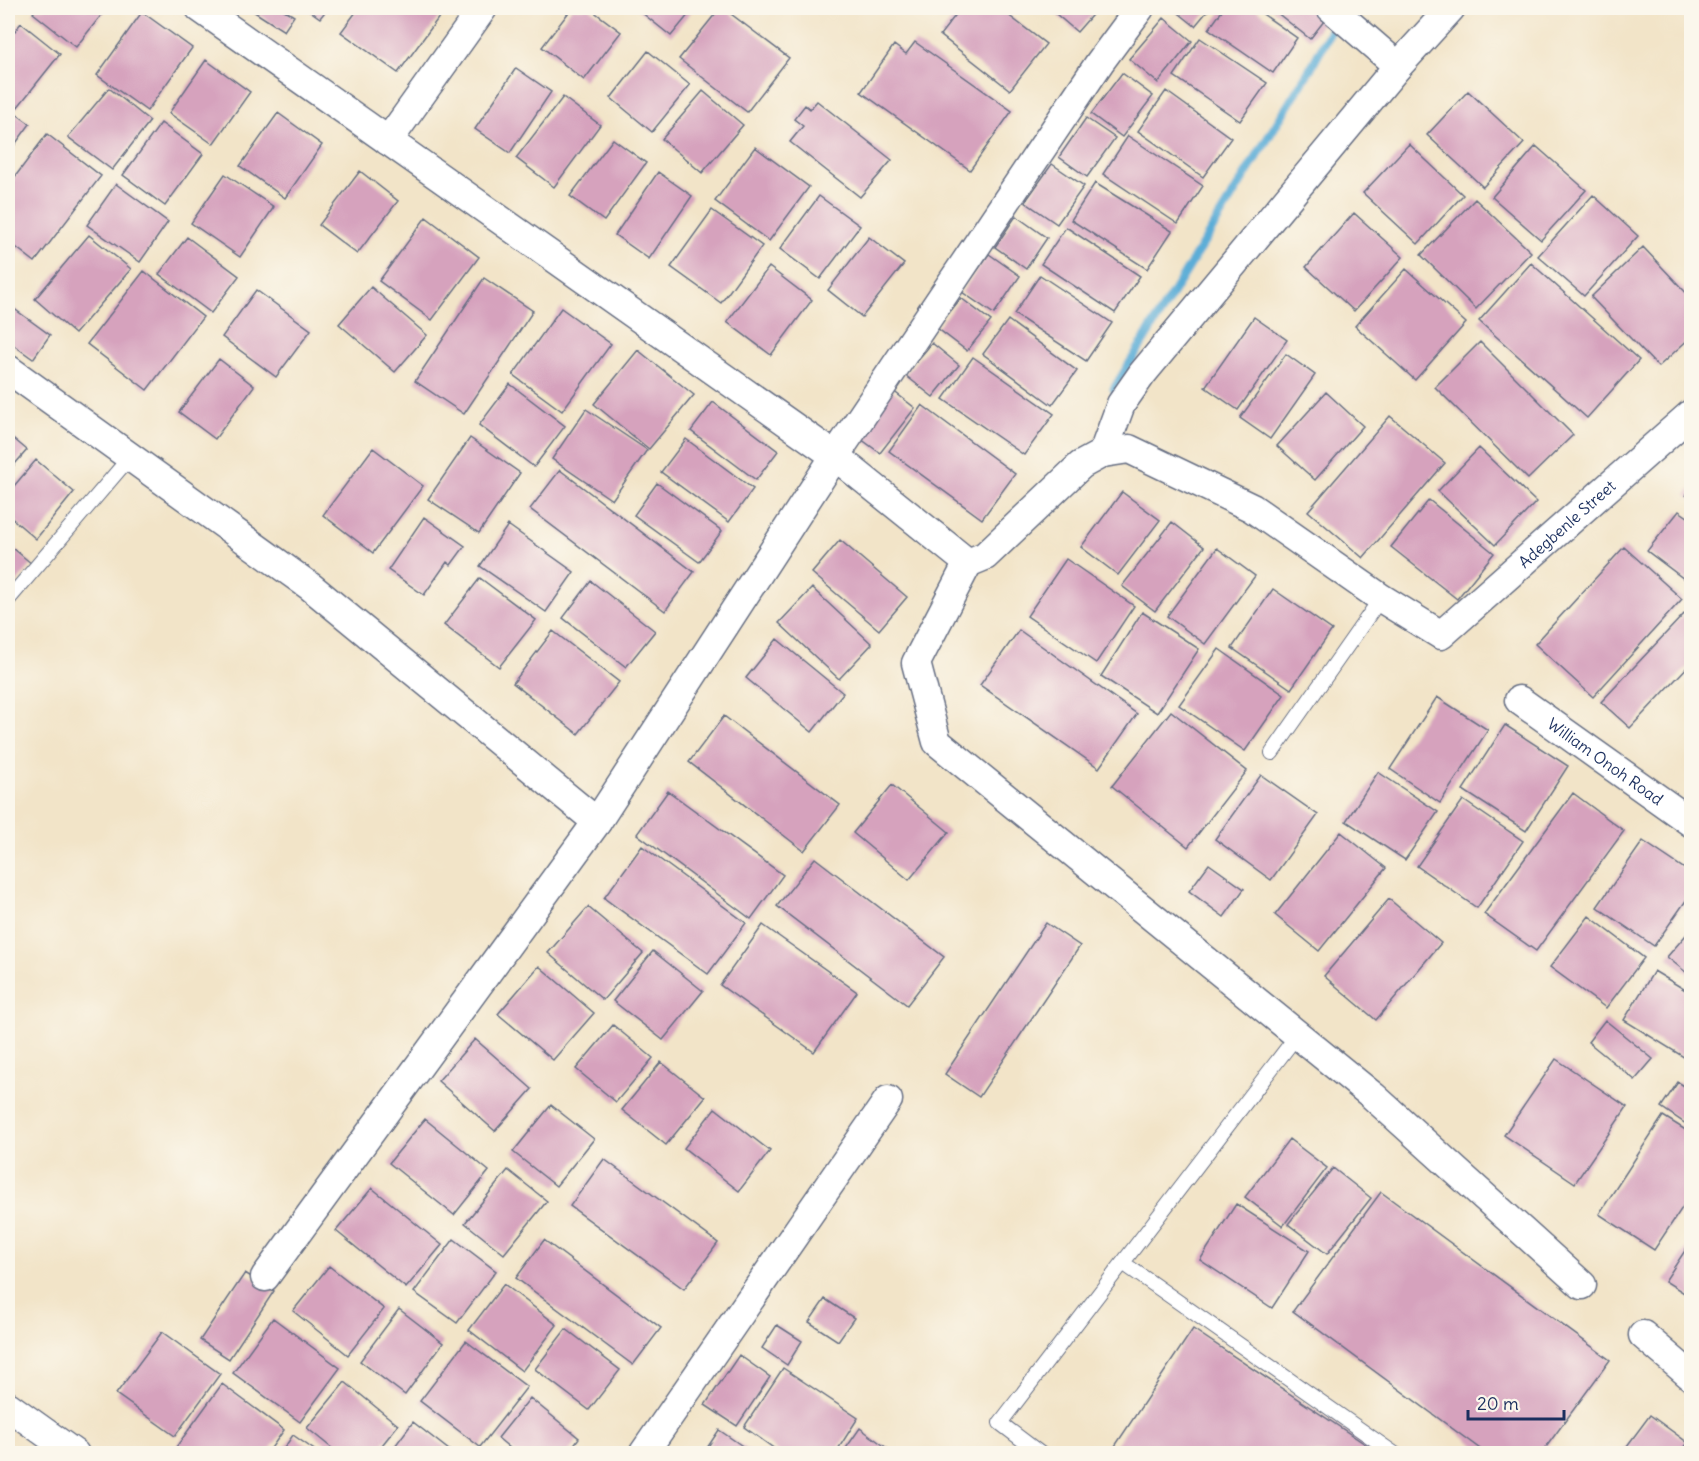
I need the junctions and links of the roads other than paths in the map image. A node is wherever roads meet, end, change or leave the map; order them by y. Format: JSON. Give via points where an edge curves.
{"nodes":[{"id":1,"x":200,"y":8,"type":"edge"},
{"id":2,"x":483,"y":8,"type":"edge"},
{"id":3,"x":1140,"y":8,"type":"edge"},
{"id":4,"x":1331,"y":8,"type":"edge"},
{"id":5,"x":1451,"y":8,"type":"edge"},
{"id":6,"x":1398,"y":66,"type":"junction"},
{"id":7,"x":388,"y":141,"type":"junction"},
{"id":8,"x":8,"y":369,"type":"edge"},
{"id":9,"x":1692,"y":413,"type":"edge"},
{"id":10,"x":1103,"y":453,"type":"junction"},
{"id":11,"x":835,"y":456,"type":"junction"},
{"id":12,"x":130,"y":457,"type":"junction"},
{"id":13,"x":968,"y":563,"type":"junction"},
{"id":14,"x":1382,"y":598,"type":"junction"},
{"id":15,"x":8,"y":600,"type":"edge"},
{"id":16,"x":1519,"y":700,"type":"dead end"},
{"id":17,"x":1272,"y":753,"type":"dead end"},
{"id":18,"x":597,"y":822,"type":"junction"},
{"id":19,"x":1692,"y":824,"type":"edge"},
{"id":20,"x":1298,"y":1034,"type":"junction"},
{"id":21,"x":888,"y":1100,"type":"dead end"},
{"id":22,"x":1123,"y":1263,"type":"junction"},
{"id":23,"x":265,"y":1277,"type":"dead end"},
{"id":24,"x":1582,"y":1285,"type":"dead end"},
{"id":25,"x":1643,"y":1335,"type":"dead end"},
{"id":26,"x":1692,"y":1377,"type":"edge"},
{"id":27,"x":8,"y":1406,"type":"edge"},
{"id":28,"x":75,"y":1454,"type":"edge"},
{"id":29,"x":642,"y":1454,"type":"edge"},
{"id":30,"x":1041,"y":1454,"type":"edge"},
{"id":31,"x":1395,"y":1454,"type":"edge"}],
"edges":[{"from":1,"to":7,"type":"street"},
{"from":2,"to":7,"type":"street"},
{"from":3,"to":11,"type":"street"},
{"from":4,"to":6,"type":"street"},
{"from":5,"to":6,"type":"street"},
{"from":6,"to":10,"type":"street","via":[[1142,374],[1121,404]]},
{"from":7,"to":11,"type":"street"},
{"from":8,"to":12,"type":"street"},
{"from":9,"to":14,"type":"street","name":"Adegbenle Street","via":[[1441,635]]},
{"from":10,"to":13,"type":"street","via":[[1080,465],[985,556]]},
{"from":10,"to":14,"type":"street","via":[[1129,448],[1252,508]]},
{"from":11,"to":13,"type":"street"},
{"from":11,"to":18,"type":"street"},
{"from":12,"to":15,"type":"lane"},
{"from":12,"to":18,"type":"street","via":[[311,587]]},
{"from":13,"to":20,"type":"street","via":[[916,663],[937,742]]},
{"from":14,"to":17,"type":"lane"},
{"from":16,"to":19,"type":"street","name":"William Onoh Road"},
{"from":18,"to":23,"type":"street"},
{"from":20,"to":22,"type":"lane"},
{"from":20,"to":24,"type":"street","via":[[1373,1096]]},
{"from":21,"to":29,"type":"street"},
{"from":22,"to":30,"type":"lane","via":[[1000,1423]]},
{"from":22,"to":31,"type":"lane"},
{"from":25,"to":26,"type":"street"},
{"from":27,"to":28,"type":"street"}]}
